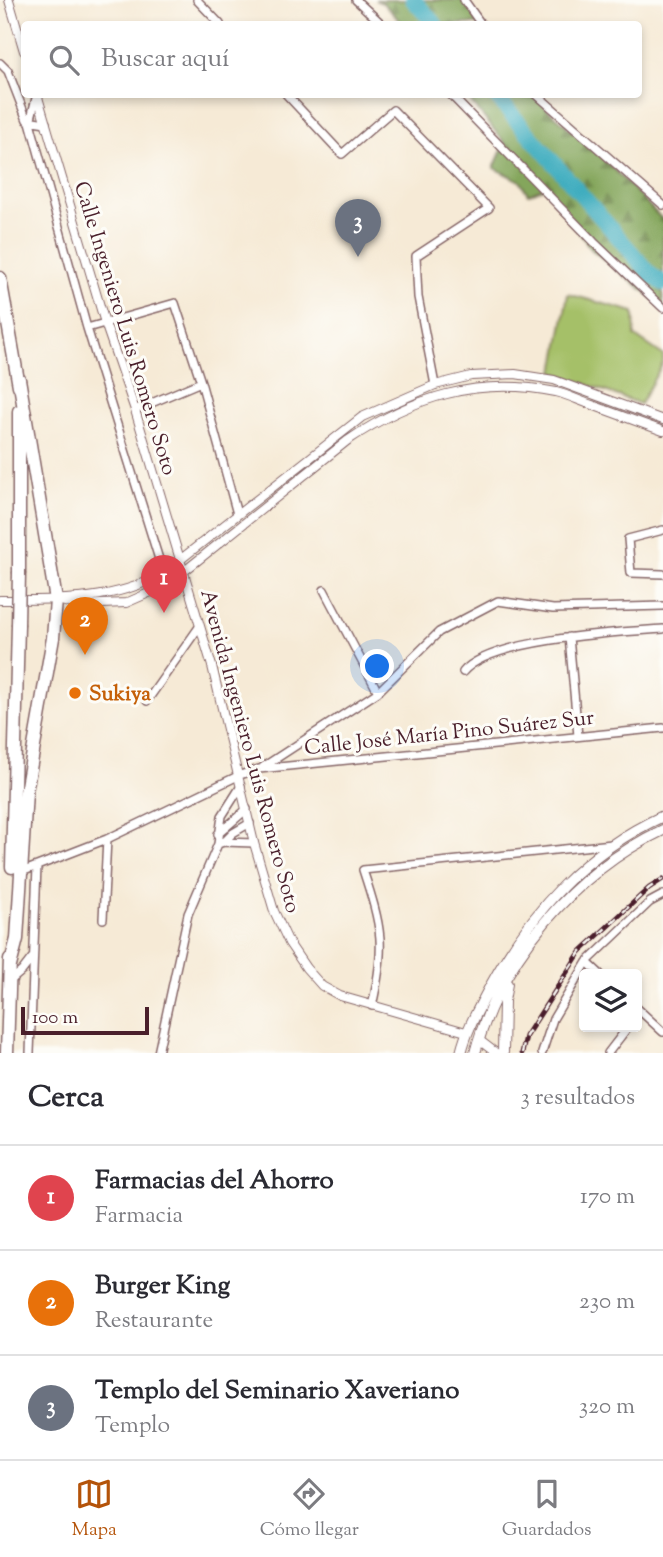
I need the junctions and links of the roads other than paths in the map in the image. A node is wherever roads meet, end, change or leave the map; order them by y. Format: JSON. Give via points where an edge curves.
{"nodes":[{"id":1,"x":9,"y":0,"type":"edge"},
{"id":2,"x":197,"y":0,"type":"edge"},
{"id":3,"x":356,"y":0,"type":"edge"},
{"id":4,"x":464,"y":0,"type":"edge"},
{"id":5,"x":217,"y":21,"type":"edge"},
{"id":6,"x":380,"y":21,"type":"edge"},
{"id":7,"x":479,"y":21,"type":"edge"},
{"id":8,"x":21,"y":41,"type":"edge"},
{"id":9,"x":0,"y":63,"type":"edge"},
{"id":10,"x":36,"y":98,"type":"edge"},
{"id":11,"x":38,"y":98,"type":"edge"},
{"id":12,"x":290,"y":98,"type":"edge"},
{"id":13,"x":454,"y":98,"type":"edge"},
{"id":14,"x":541,"y":98,"type":"edge"},
{"id":15,"x":30,"y":122,"type":"junction"},
{"id":16,"x":46,"y":123,"type":"junction"},
{"id":17,"x":663,"y":205,"type":"edge"},
{"id":18,"x":0,"y":278,"type":"edge"},
{"id":19,"x":663,"y":308,"type":"edge"},
{"id":20,"x":105,"y":323,"type":"junction"},
{"id":21,"x":87,"y":328,"type":"junction"},
{"id":22,"x":19,"y":379,"type":"junction"},
{"id":23,"x":201,"y":382,"type":"junction"},
{"id":24,"x":435,"y":384,"type":"junction"},
{"id":25,"x":135,"y":411,"type":"junction"},
{"id":26,"x":663,"y":420,"type":"edge"},
{"id":27,"x":663,"y":431,"type":"edge"},
{"id":28,"x":237,"y":514,"type":"junction"},
{"id":29,"x":663,"y":530,"type":"edge"},
{"id":30,"x":179,"y":559,"type":"junction"},
{"id":31,"x":183,"y":572,"type":"junction"},
{"id":32,"x":162,"y":574,"type":"junction"},
{"id":33,"x":663,"y":574,"type":"edge"},
{"id":34,"x":167,"y":585,"type":"junction"},
{"id":35,"x":324,"y":590,"type":"dead end"},
{"id":36,"x":0,"y":600,"type":"edge"},
{"id":37,"x":56,"y":600,"type":"junction"},
{"id":38,"x":663,"y":606,"type":"edge"},
{"id":39,"x":199,"y":627,"type":"junction"},
{"id":40,"x":663,"y":629,"type":"edge"},
{"id":41,"x":569,"y":637,"type":"junction"},
{"id":42,"x":463,"y":672,"type":"dead end"},
{"id":43,"x":379,"y":692,"type":"junction"},
{"id":44,"x":147,"y":701,"type":"dead end"},
{"id":45,"x":663,"y":728,"type":"edge"},
{"id":46,"x":578,"y":736,"type":"junction"},
{"id":47,"x":259,"y":769,"type":"junction"},
{"id":48,"x":240,"y":775,"type":"junction"},
{"id":49,"x":242,"y":785,"type":"junction"},
{"id":50,"x":247,"y":808,"type":"junction"},
{"id":51,"x":663,"y":816,"type":"edge"},
{"id":52,"x":250,"y":823,"type":"junction"},
{"id":53,"x":663,"y":830,"type":"edge"},
{"id":54,"x":218,"y":834,"type":"junction"},
{"id":55,"x":107,"y":839,"type":"junction"},
{"id":56,"x":221,"y":843,"type":"junction"},
{"id":57,"x":254,"y":843,"type":"junction"},
{"id":58,"x":612,"y":844,"type":"junction"},
{"id":59,"x":37,"y":866,"type":"junction"},
{"id":60,"x":19,"y":873,"type":"junction"},
{"id":61,"x":663,"y":895,"type":"edge"},
{"id":62,"x":103,"y":919,"type":"dead end"},
{"id":63,"x":32,"y":958,"type":"junction"},
{"id":64,"x":587,"y":962,"type":"junction"},
{"id":65,"x":10,"y":966,"type":"junction"},
{"id":66,"x":595,"y":969,"type":"edge"},
{"id":67,"x":509,"y":973,"type":"junction"},
{"id":68,"x":9,"y":982,"type":"junction"},
{"id":69,"x":372,"y":1006,"type":"junction"},
{"id":70,"x":642,"y":1014,"type":"edge"},
{"id":71,"x":466,"y":1032,"type":"junction"},
{"id":72,"x":624,"y":1032,"type":"edge"},
{"id":73,"x":663,"y":1032,"type":"edge"},
{"id":74,"x":479,"y":1040,"type":"junction"},
{"id":75,"x":7,"y":1053,"type":"edge"},
{"id":76,"x":30,"y":1053,"type":"edge"},
{"id":77,"x":158,"y":1053,"type":"edge"},
{"id":78,"x":461,"y":1053,"type":"edge"},
{"id":79,"x":475,"y":1053,"type":"edge"},
{"id":80,"x":496,"y":1053,"type":"edge"},
{"id":81,"x":503,"y":1053,"type":"edge"},
{"id":82,"x":542,"y":1053,"type":"edge"},
{"id":83,"x":608,"y":1053,"type":"edge"}],
"edges":[{"from":1,"to":8,"type":"street"},
{"from":2,"to":5,"type":"street"},
{"from":3,"to":6,"type":"street"},
{"from":4,"to":7,"type":"street"},
{"from":9,"to":15,"type":"street","via":[[8,71]]},
{"from":10,"to":15,"type":"street"},
{"from":11,"to":16,"type":"street","name":"Calle Ingeniero Luis Romero Soto"},
{"from":12,"to":24,"type":"street","via":[[342,154],[393,110],[489,208],[416,256],[418,297]]},
{"from":13,"to":19,"type":"street"},
{"from":14,"to":17,"type":"street"},
{"from":15,"to":16,"type":"street"},
{"from":15,"to":21,"type":"street"},
{"from":16,"to":20,"type":"street","name":"Calle Ingeniero Luis Romero Soto"},
{"from":18,"to":22,"type":"highway"},
{"from":20,"to":21,"type":"street"},
{"from":20,"to":23,"type":"street","via":[[175,303]]},
{"from":20,"to":25,"type":"street","name":"Calle Ingeniero Luis Romero Soto"},
{"from":21,"to":32,"type":"street"},
{"from":22,"to":37,"type":"highway"},
{"from":22,"to":65,"type":"highway","bridge":true},
{"from":23,"to":25,"type":"street"},
{"from":23,"to":28,"type":"street"},
{"from":24,"to":26,"type":"street","via":[[515,374],[554,380]]},
{"from":24,"to":28,"type":"street","via":[[362,417]]},
{"from":25,"to":30,"type":"street","name":"Calle Ingeniero Luis Romero Soto"},
{"from":27,"to":31,"type":"street","via":[[558,393],[503,386],[439,395],[370,425]]},
{"from":28,"to":30,"type":"street"},
{"from":29,"to":33,"type":"street","via":[[628,540],[631,573]]},
{"from":30,"to":31,"type":"street","name":"Calle Ingeniero Luis Romero Soto"},
{"from":30,"to":32,"type":"street"},
{"from":31,"to":34,"type":"street"},
{"from":31,"to":39,"type":"street","name":"Avenida Ingeniero Luis Romero Soto"},
{"from":32,"to":34,"type":"street"},
{"from":32,"to":37,"type":"street","via":[[122,592]]},
{"from":34,"to":37,"type":"street","via":[[116,605]]},
{"from":35,"to":43,"type":"street"},
{"from":36,"to":37,"type":"street"},
{"from":37,"to":60,"type":"highway","via":[[26,792]]},
{"from":38,"to":43,"type":"street","via":[[554,609],[498,601],[439,632]]},
{"from":39,"to":44,"type":"street"},
{"from":39,"to":48,"type":"street","name":"Avenida Ingeniero Luis Romero Soto"},
{"from":40,"to":41,"type":"street"},
{"from":41,"to":42,"type":"street","via":[[496,653]]},
{"from":41,"to":46,"type":"street"},
{"from":43,"to":47,"type":"street"},
{"from":45,"to":46,"type":"street","name":"Calle José María Pino Suárez Sur"},
{"from":46,"to":47,"type":"street","name":"Calle José María Pino Suárez Sur"},
{"from":47,"to":48,"type":"street","name":"Calle José María Pino Suárez Sur"},
{"from":48,"to":49,"type":"street","name":"Avenida Ingeniero Luis Romero Soto"},
{"from":48,"to":55,"type":"street","name":"Calle José María Pino Suárez Sur"},
{"from":49,"to":50,"type":"street","name":"Avenida Ingeniero Luis Romero Soto"},
{"from":49,"to":54,"type":"street","via":[[222,816]]},
{"from":50,"to":52,"type":"street","name":"Avenida Ingeniero Luis Romero Soto"},
{"from":50,"to":54,"type":"street"},
{"from":51,"to":58,"type":"main road"},
{"from":52,"to":56,"type":"street"},
{"from":52,"to":57,"type":"street","name":"Avenida Ingeniero Luis Romero Soto"},
{"from":53,"to":67,"type":"main road","via":[[609,862],[559,906]]},
{"from":54,"to":56,"type":"street"},
{"from":55,"to":59,"type":"street","name":"Calle José María Pino Suárez Sur"},
{"from":55,"to":62,"type":"street"},
{"from":56,"to":57,"type":"street"},
{"from":56,"to":77,"type":"street","via":[[188,914]]},
{"from":57,"to":69,"type":"street","name":"Avenida Ingeniero Luis Romero Soto","via":[[274,911],[306,968],[322,986]]},
{"from":58,"to":69,"type":"street","via":[[363,870],[380,921],[382,947]]},
{"from":58,"to":71,"type":"main road","via":[[549,898],[509,951]]},
{"from":59,"to":60,"type":"street","name":"Calle José María Pino Suárez Sur"},
{"from":59,"to":63,"type":"street"},
{"from":60,"to":65,"type":"highway","via":[[17,939]]},
{"from":61,"to":64,"type":"street"},
{"from":63,"to":68,"type":"street"},
{"from":63,"to":76,"type":"street"},
{"from":64,"to":66,"type":"street"},
{"from":64,"to":82,"type":"street","via":[[553,1019]]},
{"from":65,"to":68,"type":"highway"},
{"from":67,"to":74,"type":"main road"},
{"from":67,"to":81,"type":"main road"},
{"from":68,"to":75,"type":"highway"},
{"from":69,"to":71,"type":"street","name":"Avenida Ingeniero Luis Romero Soto"},
{"from":70,"to":73,"type":"street"},
{"from":71,"to":74,"type":"main road"},
{"from":71,"to":78,"type":"main road"},
{"from":72,"to":83,"type":"street"},
{"from":74,"to":79,"type":"main road"},
{"from":74,"to":80,"type":"street"}]}
